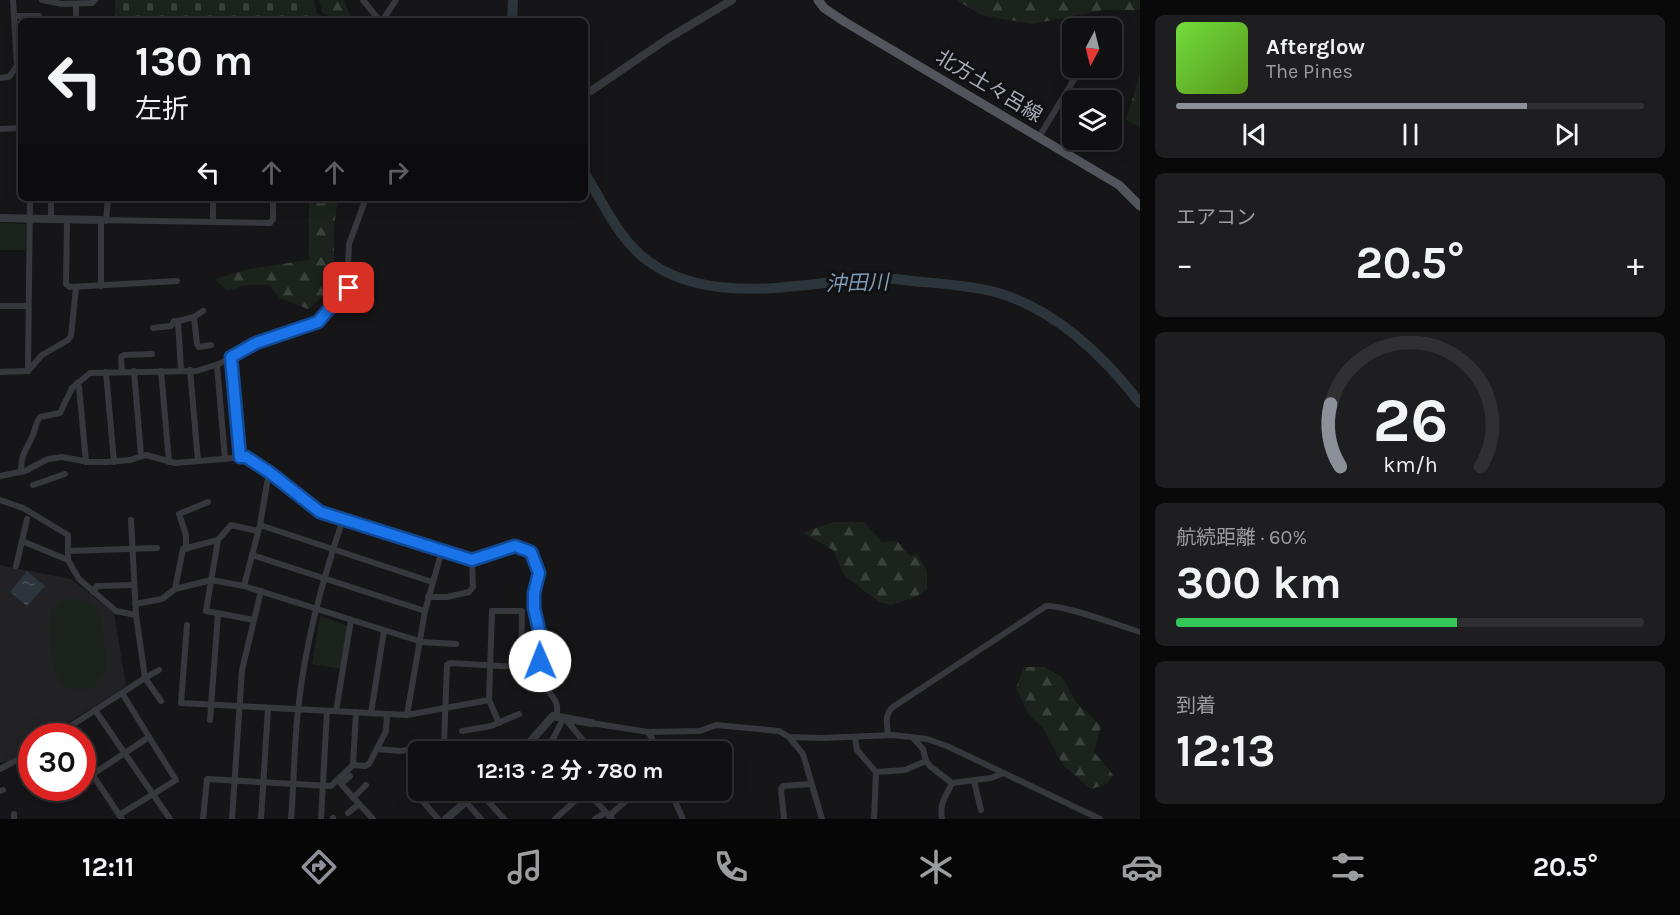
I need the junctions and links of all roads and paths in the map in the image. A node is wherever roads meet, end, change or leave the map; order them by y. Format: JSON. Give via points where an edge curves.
{"nodes":[{"id":1,"x":12,"y":0,"type":"edge"},
{"id":2,"x":42,"y":0,"type":"edge"},
{"id":3,"x":95,"y":0,"type":"edge"},
{"id":4,"x":363,"y":0,"type":"edge"},
{"id":5,"x":396,"y":0,"type":"edge"},
{"id":6,"x":732,"y":0,"type":"edge"},
{"id":7,"x":818,"y":0,"type":"edge"},
{"id":8,"x":76,"y":4,"type":"junction"},
{"id":9,"x":14,"y":16,"type":"junction"},
{"id":10,"x":34,"y":18,"type":"edge"},
{"id":11,"x":76,"y":18,"type":"edge"},
{"id":12,"x":378,"y":18,"type":"edge"},
{"id":13,"x":383,"y":18,"type":"edge"},
{"id":14,"x":0,"y":78,"type":"edge"},
{"id":15,"x":1075,"y":78,"type":"edge"},
{"id":16,"x":588,"y":93,"type":"edge"},
{"id":17,"x":0,"y":129,"type":"edge"},
{"id":18,"x":18,"y":129,"type":"edge"},
{"id":19,"x":1039,"y":137,"type":"junction"},
{"id":20,"x":30,"y":201,"type":"edge"},
{"id":21,"x":51,"y":201,"type":"edge"},
{"id":22,"x":107,"y":201,"type":"edge"},
{"id":23,"x":213,"y":201,"type":"edge"},
{"id":24,"x":273,"y":201,"type":"edge"},
{"id":25,"x":365,"y":201,"type":"edge"},
{"id":26,"x":1140,"y":206,"type":"edge"},
{"id":27,"x":0,"y":218,"type":"edge"},
{"id":28,"x":30,"y":219,"type":"junction"},
{"id":29,"x":51,"y":219,"type":"junction"},
{"id":30,"x":67,"y":219,"type":"junction"},
{"id":31,"x":103,"y":220,"type":"junction"},
{"id":32,"x":213,"y":222,"type":"junction"},
{"id":33,"x":177,"y":281,"type":"dead end"},
{"id":34,"x":101,"y":286,"type":"junction"},
{"id":35,"x":76,"y":288,"type":"junction"},
{"id":36,"x":0,"y":306,"type":"edge"},
{"id":37,"x":28,"y":306,"type":"junction"},
{"id":38,"x":203,"y":311,"type":"dead end"},
{"id":39,"x":194,"y":317,"type":"junction"},
{"id":40,"x":178,"y":321,"type":"junction"},
{"id":41,"x":153,"y":328,"type":"dead end"},
{"id":42,"x":212,"y":345,"type":"dead end"},
{"id":43,"x":152,"y":354,"type":"dead end"},
{"id":44,"x":231,"y":357,"type":"junction"},
{"id":45,"x":217,"y":365,"type":"junction"},
{"id":46,"x":181,"y":370,"type":"junction"},
{"id":47,"x":190,"y":370,"type":"junction"},
{"id":48,"x":28,"y":371,"type":"junction"},
{"id":49,"x":134,"y":371,"type":"junction"},
{"id":50,"x":161,"y":371,"type":"junction"},
{"id":51,"x":0,"y":372,"type":"edge"},
{"id":52,"x":106,"y":372,"type":"junction"},
{"id":53,"x":122,"y":372,"type":"junction"},
{"id":54,"x":77,"y":383,"type":"junction"},
{"id":55,"x":141,"y":455,"type":"junction"},
{"id":56,"x":240,"y":457,"type":"junction"},
{"id":57,"x":67,"y":458,"type":"junction"},
{"id":58,"x":225,"y":459,"type":"junction"},
{"id":59,"x":198,"y":461,"type":"junction"},
{"id":60,"x":86,"y":462,"type":"junction"},
{"id":61,"x":114,"y":462,"type":"junction"},
{"id":62,"x":169,"y":462,"type":"junction"},
{"id":63,"x":21,"y":472,"type":"junction"},
{"id":64,"x":269,"y":472,"type":"junction"},
{"id":65,"x":0,"y":476,"type":"edge"},
{"id":66,"x":33,"y":485,"type":"dead end"},
{"id":67,"x":0,"y":500,"type":"edge"},
{"id":68,"x":208,"y":502,"type":"dead end"},
{"id":69,"x":27,"y":519,"type":"dead end"},
{"id":70,"x":344,"y":519,"type":"junction"},
{"id":71,"x":131,"y":520,"type":"dead end"},
{"id":72,"x":259,"y":528,"type":"junction"},
{"id":73,"x":218,"y":540,"type":"junction"},
{"id":74,"x":22,"y":541,"type":"junction"},
{"id":75,"x":157,"y":548,"type":"dead end"},
{"id":76,"x":132,"y":549,"type":"junction"},
{"id":77,"x":186,"y":549,"type":"junction"},
{"id":78,"x":333,"y":550,"type":"junction"},
{"id":79,"x":441,"y":550,"type":"junction"},
{"id":80,"x":69,"y":551,"type":"junction"},
{"id":81,"x":252,"y":555,"type":"junction"},
{"id":82,"x":68,"y":560,"type":"junction"},
{"id":83,"x":472,"y":560,"type":"junction"},
{"id":84,"x":16,"y":566,"type":"dead end"},
{"id":85,"x":324,"y":579,"type":"junction"},
{"id":86,"x":211,"y":580,"type":"junction"},
{"id":87,"x":432,"y":582,"type":"junction"},
{"id":88,"x":134,"y":585,"type":"junction"},
{"id":89,"x":244,"y":586,"type":"junction"},
{"id":90,"x":175,"y":589,"type":"junction"},
{"id":91,"x":261,"y":591,"type":"junction"},
{"id":92,"x":93,"y":592,"type":"junction"},
{"id":93,"x":428,"y":597,"type":"junction"},
{"id":94,"x":135,"y":604,"type":"junction"},
{"id":95,"x":315,"y":609,"type":"junction"},
{"id":96,"x":425,"y":611,"type":"junction"},
{"id":97,"x":218,"y":614,"type":"junction"},
{"id":98,"x":136,"y":615,"type":"junction"},
{"id":99,"x":254,"y":620,"type":"junction"},
{"id":100,"x":351,"y":620,"type":"junction"},
{"id":101,"x":187,"y":625,"type":"dead end"},
{"id":102,"x":384,"y":631,"type":"junction"},
{"id":103,"x":1140,"y":632,"type":"edge"},
{"id":104,"x":419,"y":641,"type":"junction"},
{"id":105,"x":456,"y":644,"type":"dead end"},
{"id":106,"x":490,"y":665,"type":"junction"},
{"id":107,"x":159,"y":670,"type":"dead end"},
{"id":108,"x":145,"y":678,"type":"junction"},
{"id":109,"x":122,"y":693,"type":"junction"},
{"id":110,"x":489,"y":700,"type":"junction"},
{"id":111,"x":161,"y":701,"type":"dead end"},
{"id":112,"x":211,"y":704,"type":"junction"},
{"id":113,"x":239,"y":706,"type":"junction"},
{"id":114,"x":268,"y":708,"type":"junction"},
{"id":115,"x":298,"y":709,"type":"junction"},
{"id":116,"x":444,"y":709,"type":"junction"},
{"id":117,"x":95,"y":710,"type":"junction"},
{"id":118,"x":327,"y":711,"type":"junction"},
{"id":119,"x":336,"y":711,"type":"junction"},
{"id":120,"x":356,"y":712,"type":"junction"},
{"id":121,"x":371,"y":713,"type":"junction"},
{"id":122,"x":387,"y":714,"type":"junction"},
{"id":123,"x":519,"y":714,"type":"dead end"},
{"id":124,"x":407,"y":715,"type":"junction"},
{"id":125,"x":560,"y":717,"type":"junction"},
{"id":126,"x":210,"y":720,"type":"dead end"},
{"id":127,"x":79,"y":723,"type":"edge"},
{"id":128,"x":499,"y":723,"type":"junction"},
{"id":129,"x":591,"y":723,"type":"joint"},
{"id":130,"x":462,"y":731,"type":"dead end"},
{"id":131,"x":648,"y":732,"type":"junction"},
{"id":132,"x":888,"y":735,"type":"junction"},
{"id":133,"x":149,"y":737,"type":"junction"},
{"id":134,"x":789,"y":737,"type":"junction"},
{"id":135,"x":855,"y":737,"type":"junction"},
{"id":136,"x":913,"y":737,"type":"junction"},
{"id":137,"x":531,"y":741,"type":"edge"},
{"id":138,"x":551,"y":741,"type":"edge"},
{"id":139,"x":582,"y":741,"type":"edge"},
{"id":140,"x":652,"y":741,"type":"edge"},
{"id":141,"x":377,"y":749,"type":"junction"},
{"id":142,"x":125,"y":753,"type":"junction"},
{"id":143,"x":18,"y":759,"type":"edge"},
{"id":144,"x":926,"y":761,"type":"junction"},
{"id":145,"x":353,"y":765,"type":"junction"},
{"id":146,"x":0,"y":769,"type":"edge"},
{"id":147,"x":96,"y":772,"type":"edge"},
{"id":148,"x":876,"y":772,"type":"junction"},
{"id":149,"x":1004,"y":773,"type":"junction"},
{"id":150,"x":350,"y":776,"type":"dead end"},
{"id":151,"x":96,"y":779,"type":"edge"},
{"id":152,"x":235,"y":781,"type":"junction"},
{"id":153,"x":974,"y":781,"type":"junction"},
{"id":154,"x":263,"y":782,"type":"junction"},
{"id":155,"x":952,"y":783,"type":"junction"},
{"id":156,"x":294,"y":784,"type":"junction"},
{"id":157,"x":811,"y":784,"type":"junction"},
{"id":158,"x":366,"y":785,"type":"dead end"},
{"id":159,"x":322,"y":786,"type":"junction"},
{"id":160,"x":153,"y":794,"type":"junction"},
{"id":161,"x":353,"y":798,"type":"junction"},
{"id":162,"x":423,"y":801,"type":"edge"},
{"id":163,"x":487,"y":801,"type":"edge"},
{"id":164,"x":575,"y":801,"type":"edge"},
{"id":165,"x":595,"y":801,"type":"edge"},
{"id":166,"x":625,"y":801,"type":"edge"},
{"id":167,"x":675,"y":801,"type":"edge"},
{"id":168,"x":466,"y":802,"type":"joint"},
{"id":169,"x":359,"y":804,"type":"junction"},
{"id":170,"x":981,"y":810,"type":"dead end"},
{"id":171,"x":348,"y":813,"type":"dead end"},
{"id":172,"x":609,"y":816,"type":"edge"},
{"id":173,"x":121,"y":817,"type":"edge"},
{"id":174,"x":1097,"y":818,"type":"edge"},
{"id":175,"x":170,"y":819,"type":"edge"},
{"id":176,"x":203,"y":819,"type":"edge"},
{"id":177,"x":232,"y":819,"type":"edge"},
{"id":178,"x":261,"y":819,"type":"edge"},
{"id":179,"x":291,"y":819,"type":"edge"},
{"id":180,"x":321,"y":819,"type":"edge"},
{"id":181,"x":373,"y":819,"type":"edge"},
{"id":182,"x":438,"y":819,"type":"edge"},
{"id":183,"x":446,"y":819,"type":"edge"},
{"id":184,"x":481,"y":819,"type":"edge"},
{"id":185,"x":504,"y":819,"type":"edge"},
{"id":186,"x":555,"y":819,"type":"edge"},
{"id":187,"x":595,"y":819,"type":"edge"},
{"id":188,"x":683,"y":819,"type":"edge"},
{"id":189,"x":784,"y":819,"type":"edge"},
{"id":190,"x":822,"y":819,"type":"edge"},
{"id":191,"x":874,"y":819,"type":"edge"},
{"id":192,"x":942,"y":819,"type":"edge"}],
"edges":[{"from":1,"to":9,"type":"street"},
{"from":2,"to":8,"type":"street"},
{"from":3,"to":8,"type":"street"},
{"from":4,"to":12,"type":"street"},
{"from":5,"to":13,"type":"street"},
{"from":6,"to":16,"type":"street"},
{"from":7,"to":19,"type":"main road","name":"北方土々呂線","via":[[845,22]]},
{"from":8,"to":11,"type":"street"},
{"from":9,"to":10,"type":"street"},
{"from":9,"to":14,"type":"street","via":[[17,66],[9,77]]},
{"from":15,"to":19,"type":"street"},
{"from":17,"to":18,"type":"street"},
{"from":19,"to":26,"type":"main road","name":"北方土々呂線","via":[[1119,185]]},
{"from":20,"to":28,"type":"street"},
{"from":21,"to":29,"type":"street"},
{"from":22,"to":31,"type":"street"},
{"from":23,"to":32,"type":"street"},
{"from":24,"to":32,"type":"street","via":[[270,223]]},
{"from":25,"to":44,"type":"street","via":[[349,244],[349,288],[340,300],[315,323],[256,343]]},
{"from":27,"to":28,"type":"street"},
{"from":28,"to":29,"type":"street"},
{"from":28,"to":37,"type":"street"},
{"from":29,"to":30,"type":"street"},
{"from":30,"to":31,"type":"street"},
{"from":30,"to":35,"type":"street","via":[[66,284]]},
{"from":31,"to":32,"type":"street"},
{"from":31,"to":34,"type":"street"},
{"from":33,"to":34,"type":"street"},
{"from":34,"to":35,"type":"street"},
{"from":35,"to":48,"type":"street","via":[[71,336],[42,355]]},
{"from":36,"to":37,"type":"street"},
{"from":37,"to":48,"type":"street"},
{"from":38,"to":39,"type":"street"},
{"from":39,"to":40,"type":"street"},
{"from":39,"to":42,"type":"street","via":[[197,344]]},
{"from":40,"to":41,"type":"street"},
{"from":40,"to":46,"type":"street"},
{"from":43,"to":53,"type":"street","via":[[124,355]]},
{"from":44,"to":45,"type":"street"},
{"from":44,"to":56,"type":"street"},
{"from":45,"to":47,"type":"street"},
{"from":45,"to":58,"type":"street"},
{"from":46,"to":47,"type":"street"},
{"from":46,"to":50,"type":"street"},
{"from":47,"to":59,"type":"street"},
{"from":48,"to":51,"type":"street"},
{"from":49,"to":50,"type":"street"},
{"from":49,"to":53,"type":"street"},
{"from":49,"to":55,"type":"street"},
{"from":50,"to":62,"type":"street"},
{"from":52,"to":53,"type":"street"},
{"from":52,"to":54,"type":"street","via":[[90,373]]},
{"from":52,"to":61,"type":"street"},
{"from":54,"to":60,"type":"street"},
{"from":54,"to":63,"type":"street","via":[[60,412],[37,419],[21,456]]},
{"from":55,"to":61,"type":"street"},
{"from":55,"to":62,"type":"street"},
{"from":56,"to":58,"type":"street"},
{"from":56,"to":64,"type":"street"},
{"from":57,"to":60,"type":"street"},
{"from":57,"to":63,"type":"street","via":[[48,459]]},
{"from":57,"to":66,"type":"street","via":[[64,476]]},
{"from":58,"to":59,"type":"street"},
{"from":59,"to":62,"type":"street"},
{"from":60,"to":61,"type":"street"},
{"from":63,"to":65,"type":"street"},
{"from":64,"to":70,"type":"street","via":[[320,512]]},
{"from":64,"to":72,"type":"street"},
{"from":67,"to":80,"type":"street","via":[[29,511],[68,535]]},
{"from":68,"to":77,"type":"street","via":[[179,514]]},
{"from":69,"to":74,"type":"street"},
{"from":70,"to":78,"type":"street"},
{"from":70,"to":79,"type":"street"},
{"from":71,"to":76,"type":"street"},
{"from":72,"to":73,"type":"street","via":[[231,525]]},
{"from":72,"to":78,"type":"street"},
{"from":72,"to":81,"type":"street"},
{"from":73,"to":77,"type":"street"},
{"from":73,"to":86,"type":"street"},
{"from":74,"to":82,"type":"street"},
{"from":74,"to":84,"type":"street"},
{"from":75,"to":76,"type":"street"},
{"from":76,"to":80,"type":"street"},
{"from":76,"to":88,"type":"street"},
{"from":77,"to":90,"type":"street"},
{"from":78,"to":85,"type":"street"},
{"from":78,"to":87,"type":"street"},
{"from":79,"to":83,"type":"street"},
{"from":79,"to":87,"type":"street"},
{"from":80,"to":82,"type":"street"},
{"from":81,"to":85,"type":"street"},
{"from":81,"to":89,"type":"street"},
{"from":82,"to":92,"type":"street","via":[[79,579]]},
{"from":83,"to":93,"type":"street","via":[[469,592]]},
{"from":83,"to":125,"type":"street","via":[[515,546],[531,552],[539,573],[534,608],[541,673],[557,701]]},
{"from":85,"to":95,"type":"street"},
{"from":85,"to":96,"type":"street"},
{"from":86,"to":89,"type":"street"},
{"from":86,"to":90,"type":"street"},
{"from":86,"to":97,"type":"street","via":[[206,611]]},
{"from":87,"to":93,"type":"street"},
{"from":88,"to":92,"type":"street","via":[[97,586]]},
{"from":88,"to":94,"type":"street"},
{"from":89,"to":91,"type":"street"},
{"from":90,"to":94,"type":"street","via":[[162,599]]},
{"from":91,"to":95,"type":"street"},
{"from":91,"to":99,"type":"street"},
{"from":92,"to":98,"type":"street","via":[[116,611]]},
{"from":93,"to":96,"type":"street"},
{"from":94,"to":98,"type":"street"},
{"from":95,"to":100,"type":"street"},
{"from":95,"to":115,"type":"street"},
{"from":96,"to":104,"type":"street"},
{"from":97,"to":99,"type":"street"},
{"from":97,"to":112,"type":"street"},
{"from":98,"to":108,"type":"street"},
{"from":99,"to":113,"type":"street","via":[[242,670]]},
{"from":100,"to":102,"type":"street"},
{"from":100,"to":119,"type":"street"},
{"from":101,"to":112,"type":"street","via":[[182,703]]},
{"from":102,"to":104,"type":"street"},
{"from":102,"to":121,"type":"street"},
{"from":103,"to":132,"type":"street","via":[[1046,606],[893,707],[887,712]]},
{"from":104,"to":105,"type":"street"},
{"from":104,"to":124,"type":"street"},
{"from":106,"to":106,"type":"street","via":[[492,611],[522,611],[521,667]]},
{"from":106,"to":110,"type":"street"},
{"from":106,"to":116,"type":"street","via":[[447,665]]},
{"from":107,"to":108,"type":"street"},
{"from":108,"to":109,"type":"street"},
{"from":108,"to":111,"type":"street"},
{"from":109,"to":117,"type":"street"},
{"from":109,"to":133,"type":"street"},
{"from":110,"to":116,"type":"street"},
{"from":110,"to":128,"type":"street"},
{"from":112,"to":113,"type":"street"},
{"from":112,"to":126,"type":"street"},
{"from":113,"to":114,"type":"street"},
{"from":113,"to":152,"type":"street"},
{"from":114,"to":115,"type":"street"},
{"from":114,"to":154,"type":"street"},
{"from":115,"to":118,"type":"street"},
{"from":115,"to":156,"type":"street"},
{"from":116,"to":124,"type":"street"},
{"from":116,"to":141,"type":"street","via":[[444,743],[401,751]]},
{"from":117,"to":127,"type":"street"},
{"from":117,"to":142,"type":"street"},
{"from":118,"to":119,"type":"street"},
{"from":118,"to":159,"type":"street"},
{"from":119,"to":120,"type":"street"},
{"from":120,"to":121,"type":"street"},
{"from":120,"to":145,"type":"street"},
{"from":121,"to":122,"type":"street"},
{"from":122,"to":124,"type":"street"},
{"from":122,"to":141,"type":"street","via":[[386,731]]},
{"from":123,"to":128,"type":"street"},
{"from":125,"to":129,"type":"street"},
{"from":125,"to":137,"type":"street","via":[[550,719]]},
{"from":125,"to":138,"type":"street"},
{"from":125,"to":139,"type":"street"},
{"from":128,"to":130,"type":"street"},
{"from":129,"to":131,"type":"street"},
{"from":131,"to":134,"type":"street","via":[[700,731],[716,725],[779,731]]},
{"from":131,"to":140,"type":"street"},
{"from":132,"to":135,"type":"street"},
{"from":132,"to":136,"type":"street"},
{"from":133,"to":142,"type":"street"},
{"from":133,"to":160,"type":"street","via":[[176,780]]},
{"from":134,"to":135,"type":"street"},
{"from":134,"to":157,"type":"street","via":[[803,754]]},
{"from":135,"to":148,"type":"street","via":[[857,750]]},
{"from":136,"to":144,"type":"street","via":[[923,749]]},
{"from":136,"to":149,"type":"street","via":[[947,746]]},
{"from":141,"to":145,"type":"street","via":[[369,764]]},
{"from":142,"to":147,"type":"street"},
{"from":142,"to":160,"type":"street"},
{"from":143,"to":146,"type":"street"},
{"from":144,"to":148,"type":"street","via":[[905,770]]},
{"from":144,"to":155,"type":"street"},
{"from":145,"to":159,"type":"street","via":[[331,786]]},
{"from":148,"to":191,"type":"street"},
{"from":149,"to":153,"type":"street"},
{"from":149,"to":174,"type":"street"},
{"from":150,"to":161,"type":"street","via":[[341,784]]},
{"from":151,"to":173,"type":"street"},
{"from":152,"to":154,"type":"street"},
{"from":152,"to":176,"type":"street","via":[[207,778]]},
{"from":152,"to":177,"type":"street"},
{"from":153,"to":155,"type":"street"},
{"from":153,"to":170,"type":"street"},
{"from":154,"to":156,"type":"street"},
{"from":154,"to":178,"type":"street"},
{"from":155,"to":192,"type":"street","via":[[942,799]]},
{"from":156,"to":159,"type":"street"},
{"from":156,"to":179,"type":"street"},
{"from":157,"to":189,"type":"street","via":[[783,786]]},
{"from":157,"to":190,"type":"street"},
{"from":158,"to":161,"type":"street"},
{"from":159,"to":180,"type":"street"},
{"from":160,"to":173,"type":"street"},
{"from":160,"to":175,"type":"street"},
{"from":161,"to":169,"type":"street"},
{"from":162,"to":182,"type":"street"},
{"from":163,"to":185,"type":"street"},
{"from":164,"to":186,"type":"street"},
{"from":165,"to":172,"type":"street"},
{"from":166,"to":172,"type":"street"},
{"from":167,"to":188,"type":"street"},
{"from":168,"to":183,"type":"street"},
{"from":168,"to":184,"type":"street"},
{"from":169,"to":171,"type":"street"},
{"from":169,"to":181,"type":"street"},
{"from":172,"to":187,"type":"street"}]}
